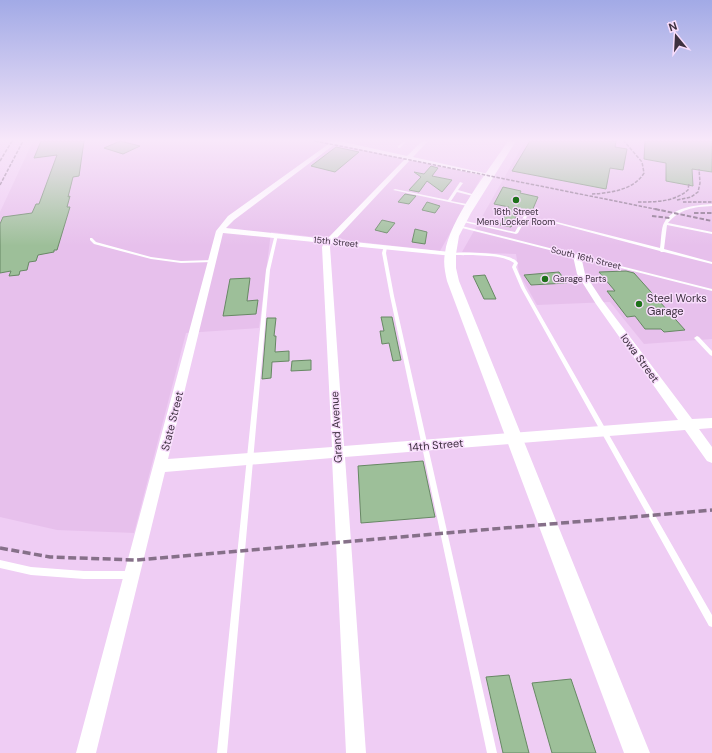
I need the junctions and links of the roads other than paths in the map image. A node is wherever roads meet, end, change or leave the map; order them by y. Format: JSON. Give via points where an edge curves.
{"nodes":[{"id":1,"x":286,"y":176,"type":"edge"},
{"id":2,"x":391,"y":176,"type":"edge"},
{"id":3,"x":489,"y":176,"type":"edge"},
{"id":4,"x":461,"y":183,"type":"dead end"},
{"id":5,"x":395,"y":190,"type":"dead end"},
{"id":6,"x":456,"y":191,"type":"junction"},
{"id":7,"x":449,"y":201,"type":"junction"},
{"id":8,"x":474,"y":201,"type":"junction"},
{"id":9,"x":712,"y":205,"type":"edge"},
{"id":10,"x":526,"y":215,"type":"dead end"},
{"id":11,"x":550,"y":221,"type":"dead end"},
{"id":12,"x":460,"y":224,"type":"junction"},
{"id":13,"x":665,"y":224,"type":"junction"},
{"id":14,"x":221,"y":230,"type":"junction"},
{"id":15,"x":712,"y":233,"type":"edge"},
{"id":16,"x":276,"y":235,"type":"junction"},
{"id":17,"x":91,"y":239,"type":"dead end"},
{"id":18,"x":329,"y":241,"type":"junction"},
{"id":19,"x":385,"y":247,"type":"junction"},
{"id":20,"x":662,"y":251,"type":"junction"},
{"id":21,"x":450,"y":254,"type":"junction"},
{"id":22,"x":577,"y":256,"type":"junction"},
{"id":23,"x":213,"y":261,"type":"junction"},
{"id":24,"x":712,"y":262,"type":"edge"},
{"id":25,"x":712,"y":290,"type":"edge"},
{"id":26,"x":697,"y":338,"type":"dead end"},
{"id":27,"x":712,"y":354,"type":"edge"},
{"id":28,"x":712,"y":422,"type":"edge"},
{"id":29,"x":688,"y":424,"type":"junction"},
{"id":30,"x":605,"y":431,"type":"junction"},
{"id":31,"x":514,"y":438,"type":"junction"},
{"id":32,"x":425,"y":445,"type":"junction"},
{"id":33,"x":338,"y":452,"type":"junction"},
{"id":34,"x":712,"y":457,"type":"edge"},
{"id":35,"x":250,"y":459,"type":"junction"},
{"id":36,"x":160,"y":466,"type":"junction"},
{"id":37,"x":0,"y":564,"type":"edge"},
{"id":38,"x":132,"y":575,"type":"junction"},
{"id":39,"x":712,"y":623,"type":"edge"},
{"id":40,"x":86,"y":753,"type":"edge"},
{"id":41,"x":222,"y":753,"type":"edge"},
{"id":42,"x":356,"y":753,"type":"edge"},
{"id":43,"x":492,"y":753,"type":"edge"},
{"id":44,"x":637,"y":753,"type":"edge"}],
"edges":[{"from":1,"to":14,"type":"street","name":"State Street","via":[[231,218]]},
{"from":2,"to":18,"type":"street"},
{"from":3,"to":8,"type":"main road"},
{"from":4,"to":6,"type":"lane"},
{"from":5,"to":7,"type":"lane"},
{"from":6,"to":7,"type":"lane"},
{"from":6,"to":8,"type":"lane"},
{"from":7,"to":8,"type":"lane"},
{"from":8,"to":12,"type":"main road"},
{"from":9,"to":13,"type":"lane","via":[[679,210]]},
{"from":10,"to":12,"type":"lane","via":[[516,233]]},
{"from":11,"to":20,"type":"lane"},
{"from":12,"to":21,"type":"main road"},
{"from":12,"to":22,"type":"lane","name":"South 16th Street"},
{"from":13,"to":15,"type":"lane"},
{"from":13,"to":20,"type":"lane"},
{"from":14,"to":16,"type":"street","name":"15th Street"},
{"from":14,"to":23,"type":"street","name":"State Street"},
{"from":16,"to":18,"type":"street","name":"15th Street"},
{"from":16,"to":35,"type":"lane","via":[[268,270]]},
{"from":17,"to":23,"type":"lane","via":[[95,243],[151,258],[181,262]]},
{"from":18,"to":19,"type":"street","name":"15th Street"},
{"from":18,"to":33,"type":"street","name":"Grand Avenue","via":[[326,250]]},
{"from":19,"to":21,"type":"street","name":"15th Street"},
{"from":19,"to":32,"type":"lane","via":[[392,296]]},
{"from":20,"to":24,"type":"lane"},
{"from":21,"to":30,"type":"lane","via":[[504,256],[515,260],[514,267],[523,288]]},
{"from":21,"to":31,"type":"main road","via":[[453,281]]},
{"from":22,"to":25,"type":"lane","name":"South 16th Street"},
{"from":22,"to":29,"type":"street","name":"Iowa Street","via":[[581,274],[599,302]]},
{"from":23,"to":36,"type":"street","name":"State Street"},
{"from":26,"to":27,"type":"lane"},
{"from":28,"to":29,"type":"street","name":"14th Street"},
{"from":29,"to":30,"type":"street","name":"14th Street"},
{"from":29,"to":34,"type":"street","name":"Iowa Street"},
{"from":30,"to":31,"type":"street","name":"14th Street"},
{"from":30,"to":39,"type":"lane"},
{"from":31,"to":32,"type":"street","name":"14th Street"},
{"from":31,"to":44,"type":"main road"},
{"from":32,"to":33,"type":"street","name":"14th Street"},
{"from":32,"to":43,"type":"lane"},
{"from":33,"to":35,"type":"street","name":"14th Street"},
{"from":33,"to":42,"type":"street","name":"Grand Avenue"},
{"from":35,"to":36,"type":"street","name":"14th Street"},
{"from":35,"to":41,"type":"lane"},
{"from":36,"to":38,"type":"street","name":"State Street"},
{"from":37,"to":38,"type":"lane","via":[[31,571]]},
{"from":38,"to":40,"type":"street","name":"State Street"}]}
